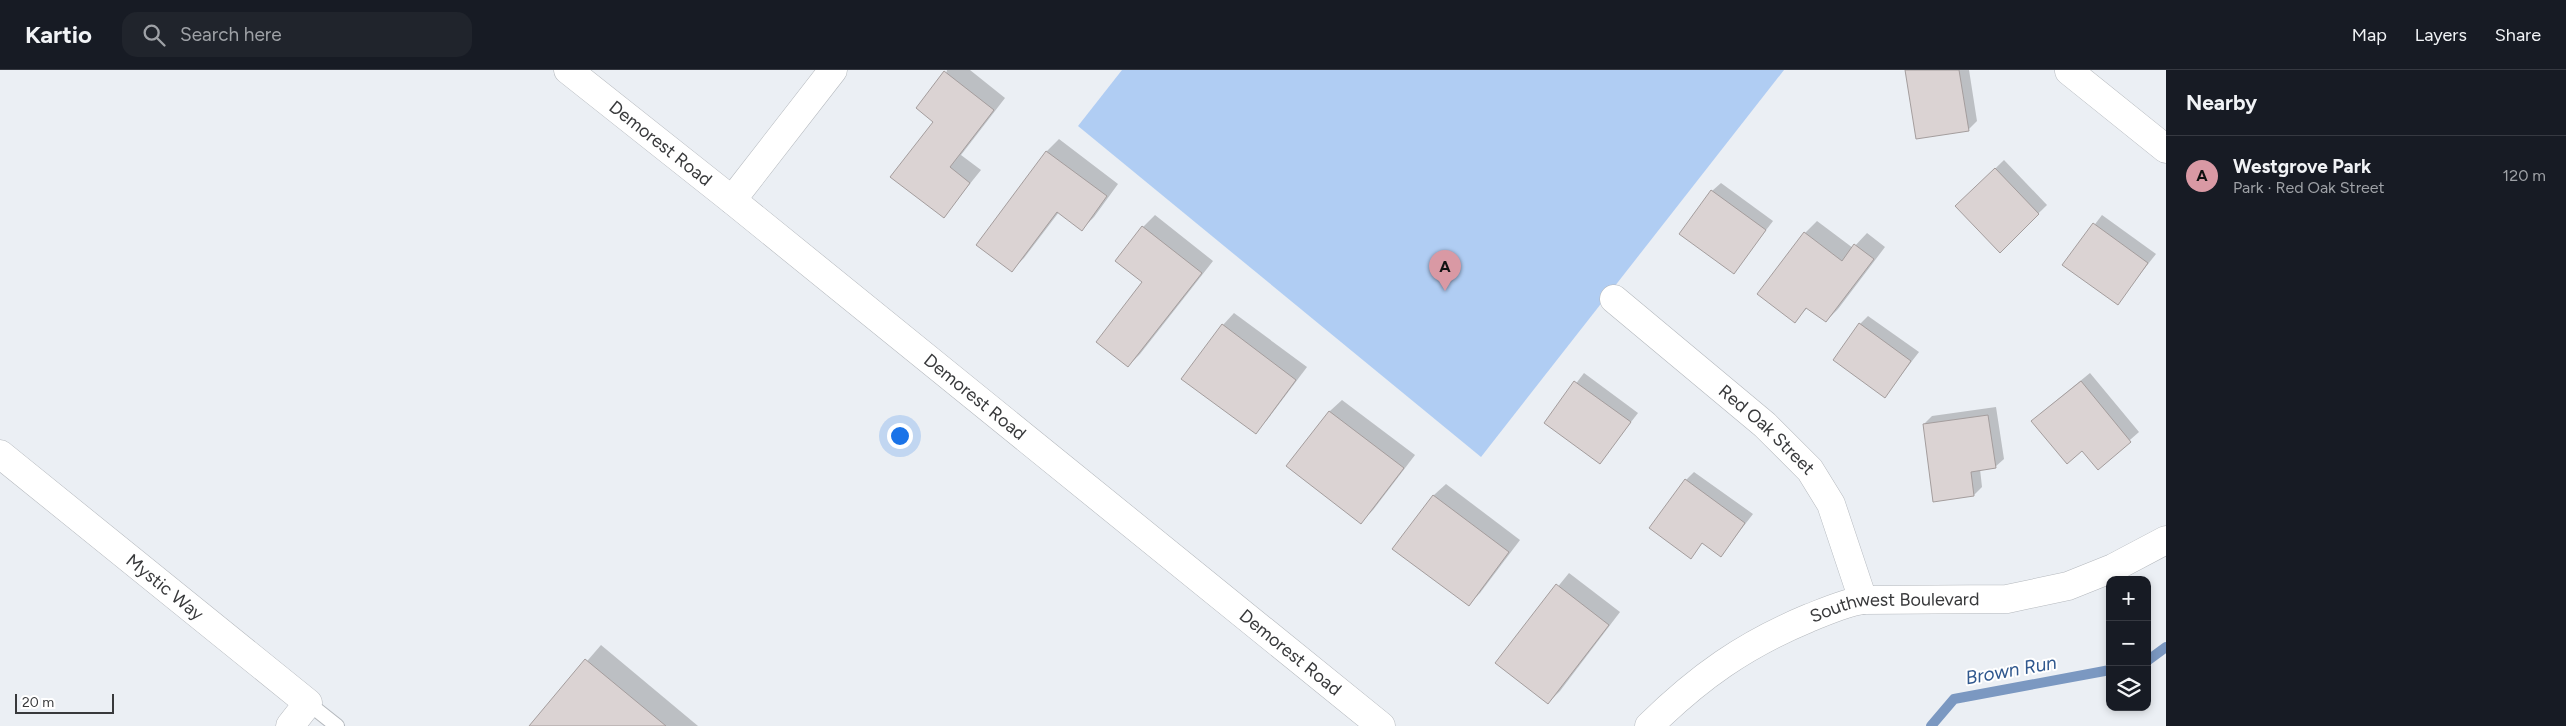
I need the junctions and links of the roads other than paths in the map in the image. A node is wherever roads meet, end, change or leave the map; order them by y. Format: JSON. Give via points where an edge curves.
{"nodes":[{"id":1,"x":568,"y":70,"type":"edge"},
{"id":2,"x":833,"y":70,"type":"edge"},
{"id":3,"x":2069,"y":70,"type":"edge"},
{"id":4,"x":2166,"y":149,"type":"edge"},
{"id":5,"x":732,"y":200,"type":"junction"},
{"id":6,"x":1614,"y":299,"type":"dead end"},
{"id":7,"x":0,"y":454,"type":"edge"},
{"id":8,"x":2166,"y":540,"type":"edge"},
{"id":9,"x":1863,"y":600,"type":"junction"},
{"id":10,"x":308,"y":703,"type":"junction"},
{"id":11,"x":290,"y":726,"type":"edge"},
{"id":12,"x":337,"y":726,"type":"edge"},
{"id":13,"x":1381,"y":726,"type":"edge"},
{"id":14,"x":1649,"y":726,"type":"edge"}],
"edges":[{"from":1,"to":5,"type":"street","name":"Demorest Road"},
{"from":2,"to":5,"type":"street"},
{"from":3,"to":4,"type":"street"},
{"from":5,"to":13,"type":"street","name":"Demorest Road"},
{"from":6,"to":9,"type":"street","name":"Red Oak Street","via":[[1765,425],[1810,470],[1831,504]]},
{"from":7,"to":10,"type":"street","name":"Mystic Way"},
{"from":8,"to":9,"type":"street","name":"Southwest Boulevard","via":[[2113,568],[2068,586],[2007,599]]},
{"from":9,"to":14,"type":"street","name":"Southwest Boulevard","via":[[1774,633],[1706,673]]},
{"from":10,"to":11,"type":"street"},
{"from":10,"to":12,"type":"lane"}]}
